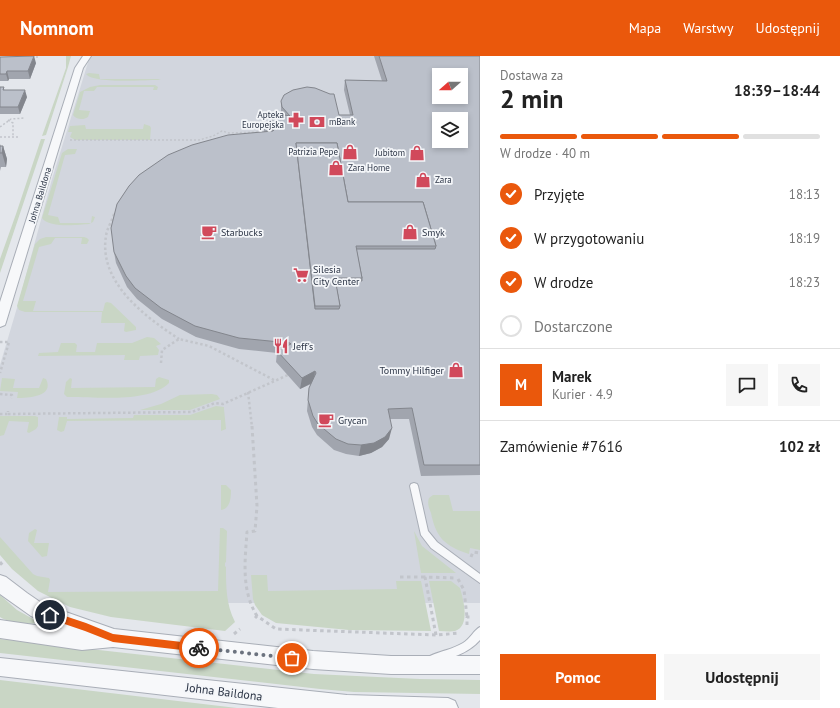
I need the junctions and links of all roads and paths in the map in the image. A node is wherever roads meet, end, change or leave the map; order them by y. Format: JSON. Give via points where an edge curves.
{"nodes":[{"id":1,"x":88,"y":56,"type":"edge"},
{"id":2,"x":31,"y":57,"type":"edge"},
{"id":3,"x":39,"y":57,"type":"edge"},
{"id":4,"x":79,"y":62,"type":"edge"},
{"id":5,"x":25,"y":118,"type":"dead end"},
{"id":6,"x":8,"y":120,"type":"junction"},
{"id":7,"x":0,"y":127,"type":"edge"},
{"id":8,"x":263,"y":132,"type":"edge"},
{"id":9,"x":69,"y":135,"type":"dead end"},
{"id":10,"x":0,"y":137,"type":"edge"},
{"id":11,"x":13,"y":137,"type":"junction"},
{"id":12,"x":18,"y":137,"type":"dead end"},
{"id":13,"x":200,"y":140,"type":"junction"},
{"id":14,"x":203,"y":143,"type":"edge"},
{"id":15,"x":117,"y":209,"type":"edge"},
{"id":16,"x":0,"y":322,"type":"edge"},
{"id":17,"x":179,"y":339,"type":"junction"},
{"id":18,"x":0,"y":342,"type":"edge"},
{"id":19,"x":161,"y":363,"type":"dead end"},
{"id":20,"x":0,"y":373,"type":"edge"},
{"id":21,"x":288,"y":375,"type":"edge"},
{"id":22,"x":274,"y":381,"type":"junction"},
{"id":23,"x":248,"y":392,"type":"junction"},
{"id":24,"x":0,"y":394,"type":"edge"},
{"id":25,"x":11,"y":398,"type":"dead end"},
{"id":26,"x":0,"y":414,"type":"edge"},
{"id":27,"x":414,"y":486,"type":"dead end"},
{"id":28,"x":0,"y":562,"type":"edge"},
{"id":29,"x":4,"y":577,"type":"edge"},
{"id":30,"x":400,"y":577,"type":"dead end"},
{"id":31,"x":425,"y":577,"type":"junction"},
{"id":32,"x":457,"y":579,"type":"dead end"},
{"id":33,"x":480,"y":579,"type":"edge"},
{"id":34,"x":472,"y":617,"type":"dead end"},
{"id":35,"x":0,"y":629,"type":"edge"},
{"id":36,"x":240,"y":629,"type":"dead end"},
{"id":37,"x":480,"y":632,"type":"edge"},
{"id":38,"x":233,"y":635,"type":"dead end"},
{"id":39,"x":436,"y":635,"type":"junction"},
{"id":40,"x":113,"y":638,"type":"junction"},
{"id":41,"x":417,"y":665,"type":"junction"},
{"id":42,"x":480,"y":665,"type":"edge"},
{"id":43,"x":0,"y":667,"type":"edge"},
{"id":44,"x":448,"y":708,"type":"edge"}],
"edges":[{"from":1,"to":4,"type":"street","name":"Johna Baildona"},
{"from":2,"to":3,"type":"path"},
{"from":4,"to":16,"type":"street","name":"Johna Baildona"},
{"from":5,"to":6,"type":"path"},
{"from":6,"to":7,"type":"path"},
{"from":6,"to":11,"type":"path","via":[[13,123]]},
{"from":8,"to":13,"type":"path","via":[[222,131]]},
{"from":9,"to":13,"type":"path","via":[[68,139],[74,141]]},
{"from":10,"to":11,"type":"path"},
{"from":11,"to":12,"type":"path"},
{"from":13,"to":14,"type":"path"},
{"from":15,"to":17,"type":"path","via":[[111,219],[105,244],[110,271],[130,302],[160,328]]},
{"from":17,"to":19,"type":"path","via":[[162,350]]},
{"from":17,"to":22,"type":"path","via":[[209,346]]},
{"from":18,"to":20,"type":"path","via":[[9,342]]},
{"from":21,"to":22,"type":"path"},
{"from":22,"to":23,"type":"path"},
{"from":23,"to":26,"type":"path","via":[[223,404],[215,403],[192,412]]},
{"from":23,"to":39,"type":"path","via":[[257,506],[255,531],[247,532],[246,595],[256,617],[276,629]]},
{"from":24,"to":25,"type":"path","via":[[12,395]]},
{"from":27,"to":33,"type":"lane","via":[[424,532],[434,545]]},
{"from":28,"to":29,"type":"path"},
{"from":29,"to":40,"type":"street","via":[[22,601],[42,612]]},
{"from":30,"to":31,"type":"path"},
{"from":31,"to":32,"type":"path"},
{"from":31,"to":39,"type":"path"},
{"from":34,"to":39,"type":"path","via":[[467,617],[467,624],[459,633]]},
{"from":35,"to":40,"type":"street","via":[[82,641]]},
{"from":36,"to":38,"type":"path"},
{"from":37,"to":41,"type":"lane","via":[[466,647]]},
{"from":40,"to":41,"type":"street","via":[[313,660]]},
{"from":41,"to":42,"type":"street"},
{"from":43,"to":44,"type":"street","name":"Johna Baildona","via":[[347,705]]}]}
